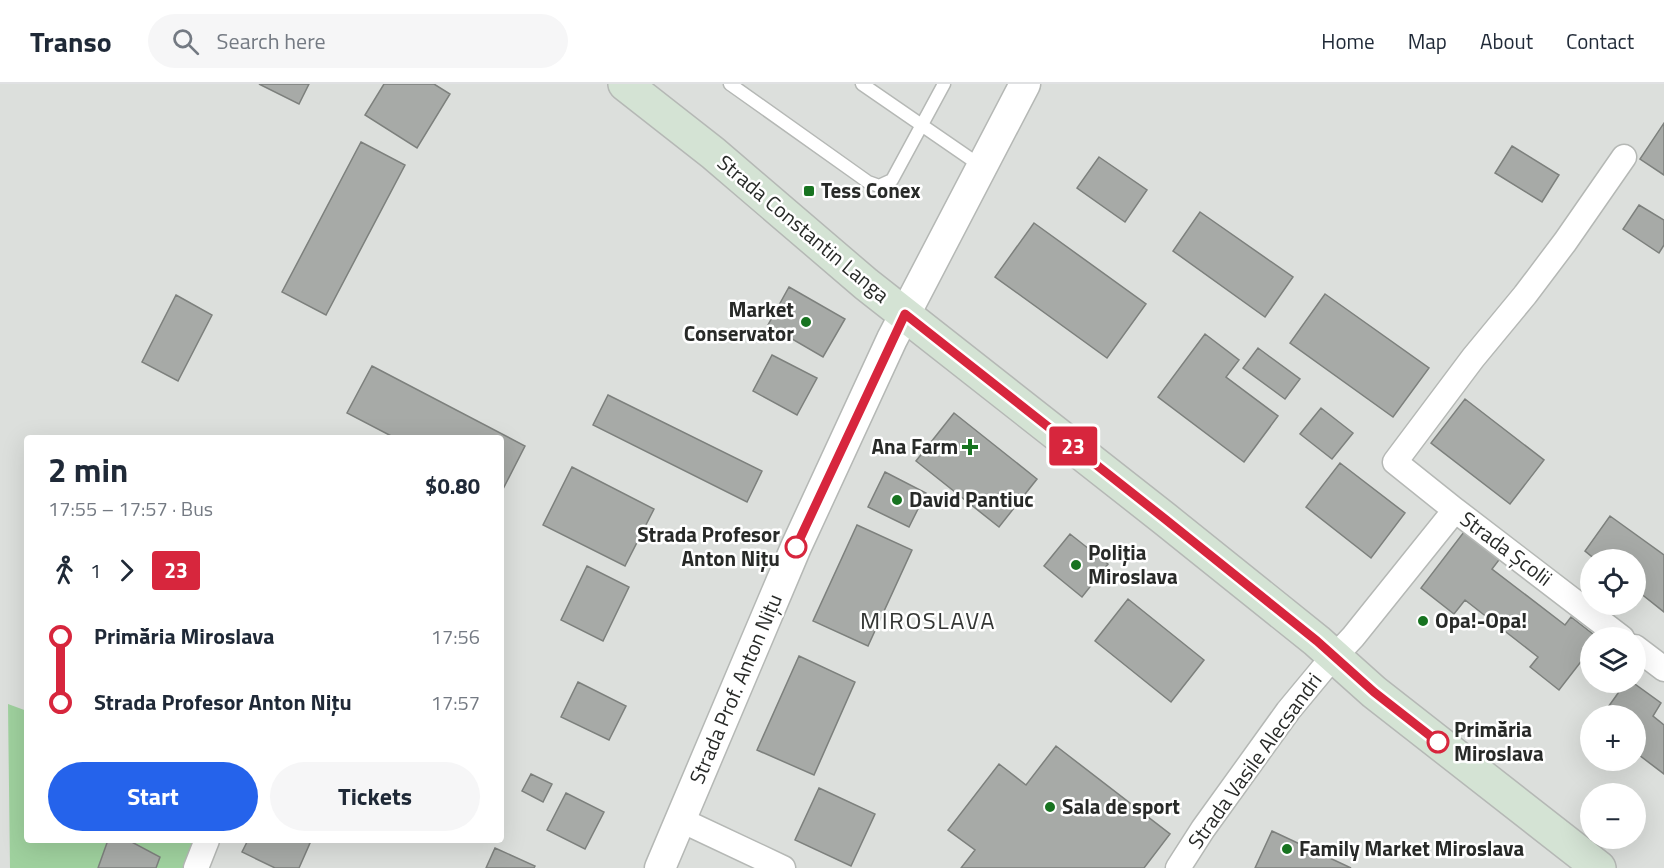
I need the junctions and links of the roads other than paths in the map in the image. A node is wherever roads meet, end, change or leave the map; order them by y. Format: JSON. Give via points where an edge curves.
{"nodes":[{"id":1,"x":625,"y":84,"type":"edge"},
{"id":2,"x":730,"y":84,"type":"edge"},
{"id":3,"x":862,"y":84,"type":"edge"},
{"id":4,"x":944,"y":84,"type":"edge"},
{"id":5,"x":1025,"y":84,"type":"edge"},
{"id":6,"x":922,"y":125,"type":"junction"},
{"id":7,"x":1624,"y":157,"type":"dead end"},
{"id":8,"x":982,"y":166,"type":"junction"},
{"id":9,"x":905,"y":314,"type":"junction"},
{"id":10,"x":1455,"y":510,"type":"junction"},
{"id":11,"x":1609,"y":627,"type":"edge"},
{"id":12,"x":1646,"y":655,"type":"edge"},
{"id":13,"x":1335,"y":657,"type":"junction"},
{"id":14,"x":1664,"y":669,"type":"edge"},
{"id":15,"x":681,"y":820,"type":"junction"},
{"id":16,"x":206,"y":843,"type":"edge"},
{"id":17,"x":196,"y":868,"type":"edge"},
{"id":18,"x":660,"y":868,"type":"edge"},
{"id":19,"x":783,"y":868,"type":"edge"},
{"id":20,"x":1178,"y":868,"type":"edge"},
{"id":21,"x":1599,"y":868,"type":"edge"}],
"edges":[{"from":1,"to":9,"type":"main road","name":"Strada Constantin Langa"},
{"from":2,"to":6,"type":"lane","via":[[879,186],[892,180]]},
{"from":3,"to":6,"type":"lane"},
{"from":4,"to":6,"type":"lane"},
{"from":5,"to":8,"type":"street","name":"Strada Prof. Anton Nițu"},
{"from":6,"to":8,"type":"lane"},
{"from":7,"to":10,"type":"street","via":[[1565,242],[1395,462]]},
{"from":8,"to":9,"type":"street","name":"Strada Prof. Anton Nițu"},
{"from":9,"to":13,"type":"main road","name":"Strada Constantin Langa"},
{"from":9,"to":15,"type":"street","name":"Strada Prof. Anton Nițu","via":[[796,547]]},
{"from":10,"to":11,"type":"street","name":"Strada Școlii"},
{"from":10,"to":13,"type":"street","name":"Strada Școlii"},
{"from":12,"to":14,"type":"street"},
{"from":13,"to":20,"type":"street","name":"Strada Vasile Alecsandri","via":[[1263,744]]},
{"from":13,"to":21,"type":"main road","name":"Strada Constantin Langa"},
{"from":15,"to":18,"type":"street","name":"Strada Prof. Anton Nițu"},
{"from":15,"to":19,"type":"street"},
{"from":16,"to":17,"type":"street"}]}
